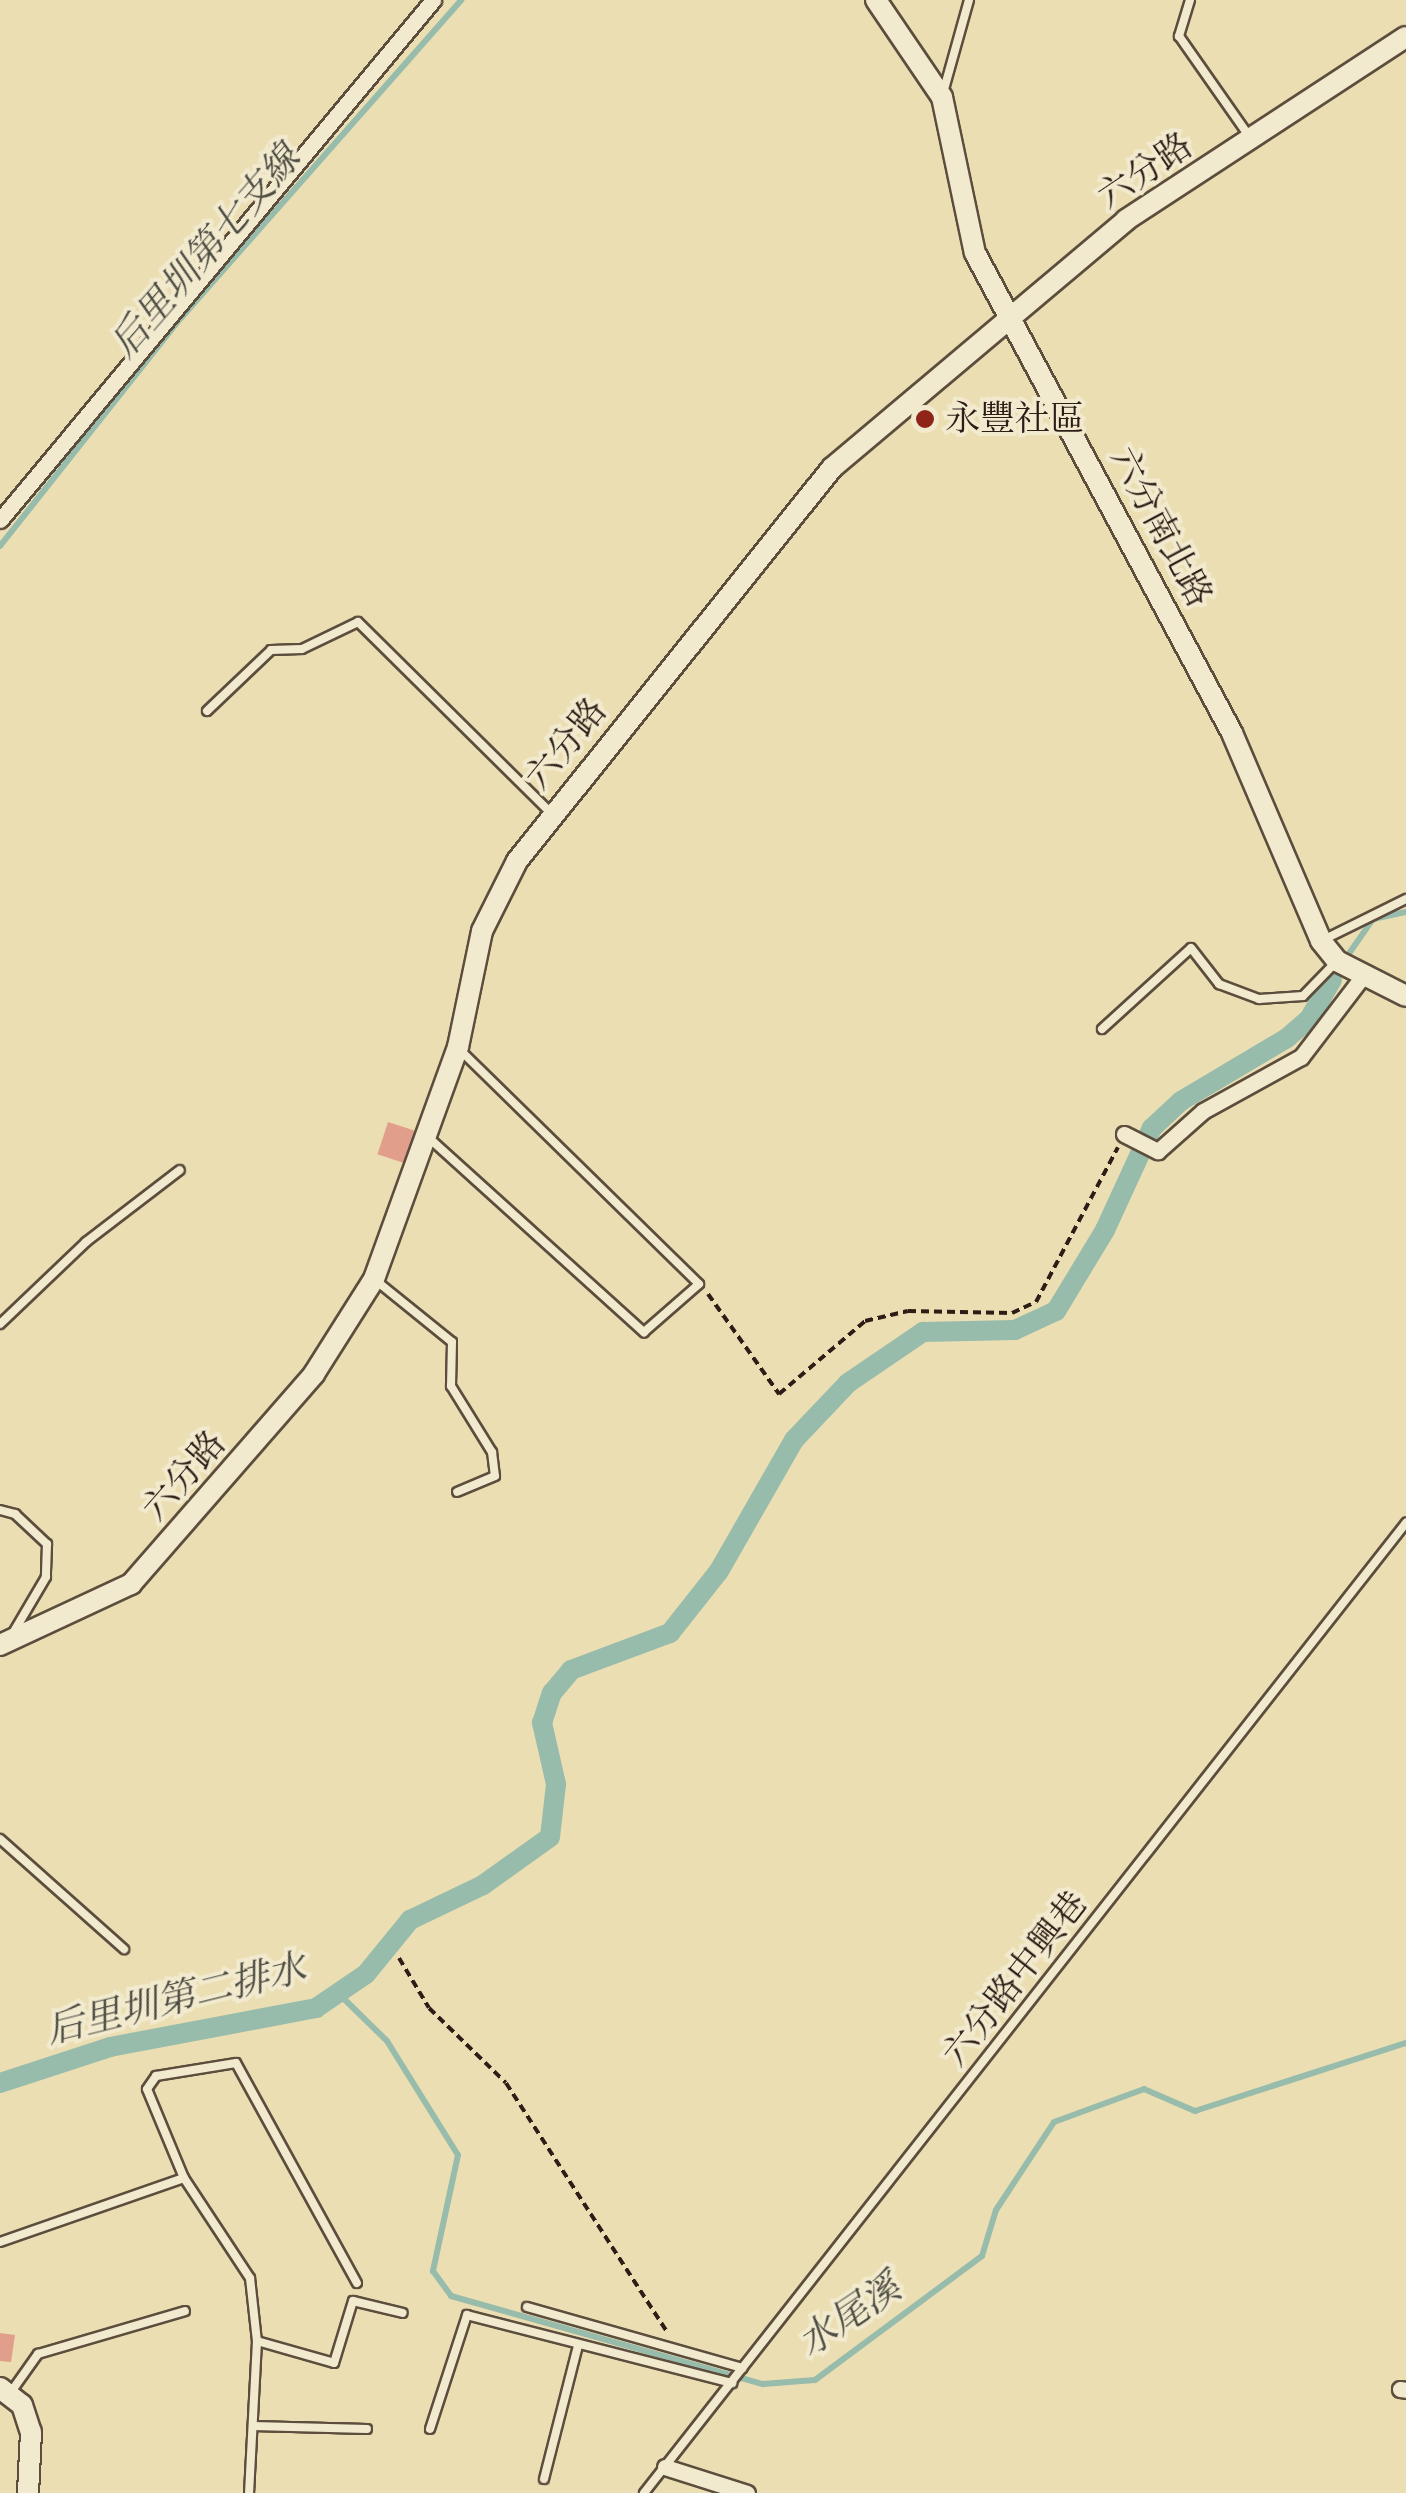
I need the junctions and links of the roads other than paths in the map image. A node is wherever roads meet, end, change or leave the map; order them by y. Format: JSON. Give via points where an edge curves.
{"nodes":[{"id":1,"x":433,"y":0,"type":"edge"},
{"id":2,"x":876,"y":0,"type":"edge"},
{"id":3,"x":970,"y":0,"type":"edge"},
{"id":4,"x":1190,"y":0,"type":"edge"},
{"id":5,"x":1406,"y":38,"type":"edge"},
{"id":6,"x":942,"y":97,"type":"junction"},
{"id":7,"x":1251,"y":140,"type":"junction"},
{"id":8,"x":1008,"y":315,"type":"junction"},
{"id":9,"x":0,"y":520,"type":"edge"},
{"id":10,"x":207,"y":711,"type":"dead end"},
{"id":11,"x":552,"y":814,"type":"junction"},
{"id":12,"x":1406,"y":899,"type":"edge"},
{"id":13,"x":1321,"y":942,"type":"junction"},
{"id":14,"x":1337,"y":962,"type":"junction"},
{"id":15,"x":1363,"y":976,"type":"junction"},
{"id":16,"x":1406,"y":996,"type":"edge"},
{"id":17,"x":1102,"y":1029,"type":"dead end"},
{"id":18,"x":458,"y":1048,"type":"junction"},
{"id":19,"x":1124,"y":1134,"type":"road end"},
{"id":20,"x":427,"y":1137,"type":"junction"},
{"id":21,"x":180,"y":1170,"type":"dead end"},
{"id":22,"x":374,"y":1279,"type":"junction"},
{"id":23,"x":0,"y":1324,"type":"edge"},
{"id":24,"x":457,"y":1492,"type":"dead end"},
{"id":25,"x":0,"y":1510,"type":"edge"},
{"id":26,"x":1406,"y":1523,"type":"edge"},
{"id":27,"x":4,"y":1643,"type":"edge"},
{"id":28,"x":0,"y":1839,"type":"edge"},
{"id":29,"x":124,"y":1949,"type":"dead end"},
{"id":30,"x":184,"y":2178,"type":"junction"},
{"id":31,"x":0,"y":2242,"type":"edge"},
{"id":32,"x":357,"y":2283,"type":"dead end"},
{"id":33,"x":527,"y":2307,"type":"dead end"},
{"id":34,"x":185,"y":2311,"type":"dead end"},
{"id":35,"x":404,"y":2313,"type":"dead end"},
{"id":36,"x":257,"y":2341,"type":"junction"},
{"id":37,"x":578,"y":2346,"type":"junction"},
{"id":38,"x":744,"y":2368,"type":"junction"},
{"id":39,"x":732,"y":2383,"type":"junction"},
{"id":40,"x":4,"y":2392,"type":"edge"},
{"id":41,"x":252,"y":2426,"type":"junction"},
{"id":42,"x":366,"y":2429,"type":"dead end"},
{"id":43,"x":430,"y":2429,"type":"dead end"},
{"id":44,"x":665,"y":2467,"type":"junction"},
{"id":45,"x":544,"y":2479,"type":"dead end"},
{"id":46,"x":28,"y":2493,"type":"edge"},
{"id":47,"x":249,"y":2493,"type":"edge"},
{"id":48,"x":644,"y":2493,"type":"edge"},
{"id":49,"x":747,"y":2493,"type":"edge"}],
"edges":[{"from":1,"to":9,"type":"street"},
{"from":2,"to":6,"type":"street","name":"六分南北路"},
{"from":3,"to":6,"type":"lane"},
{"from":4,"to":7,"type":"lane","via":[[1179,36]]},
{"from":5,"to":7,"type":"street","name":"六分路"},
{"from":6,"to":8,"type":"street","name":"六分南北路","via":[[975,253]]},
{"from":7,"to":8,"type":"street","name":"六分路","via":[[1126,220]]},
{"from":8,"to":11,"type":"street","name":"六分路","via":[[832,468],[735,596]]},
{"from":8,"to":13,"type":"street","name":"六分南北路","via":[[1232,733]]},
{"from":10,"to":11,"type":"lane","via":[[272,650],[302,649],[358,622]]},
{"from":11,"to":18,"type":"street","name":"六分路","via":[[517,862],[482,931]]},
{"from":12,"to":13,"type":"lane"},
{"from":13,"to":14,"type":"street","name":"六分南北路"},
{"from":14,"to":15,"type":"street","name":"六分南北路"},
{"from":14,"to":17,"type":"lane","via":[[1303,996],[1259,1000],[1220,984],[1191,948]]},
{"from":15,"to":16,"type":"street","name":"六分南北路"},
{"from":15,"to":19,"type":"street","via":[[1301,1057],[1203,1111],[1158,1151]]},
{"from":18,"to":20,"type":"street","name":"六分路"},
{"from":18,"to":20,"type":"lane","via":[[699,1284],[644,1332]]},
{"from":20,"to":22,"type":"street","name":"六分路"},
{"from":21,"to":23,"type":"lane","via":[[86,1242]]},
{"from":22,"to":24,"type":"lane","via":[[452,1342],[451,1386],[492,1452],[495,1476]]},
{"from":22,"to":27,"type":"street","name":"六分路","via":[[314,1374],[131,1584]]},
{"from":25,"to":27,"type":"lane","via":[[15,1514],[47,1544],[46,1578]]},
{"from":26,"to":38,"type":"lane","name":"六分路中興巷"},
{"from":28,"to":29,"type":"lane"},
{"from":30,"to":31,"type":"lane"},
{"from":30,"to":32,"type":"lane","via":[[147,2089],[156,2076],[236,2063]]},
{"from":30,"to":36,"type":"lane","via":[[250,2278]]},
{"from":33,"to":38,"type":"lane"},
{"from":34,"to":40,"type":"lane","via":[[38,2354]]},
{"from":35,"to":36,"type":"lane","via":[[353,2302],[334,2363]]},
{"from":36,"to":41,"type":"lane"},
{"from":37,"to":39,"type":"lane"},
{"from":37,"to":43,"type":"lane","via":[[467,2315]]},
{"from":37,"to":45,"type":"lane"},
{"from":38,"to":39,"type":"lane","name":"六分路中興巷"},
{"from":39,"to":44,"type":"lane","name":"六分路中興巷"},
{"from":40,"to":46,"type":"street","via":[[22,2406],[31,2432]]},
{"from":41,"to":42,"type":"lane"},
{"from":41,"to":47,"type":"lane"},
{"from":44,"to":48,"type":"lane","name":"六分路中興巷"},
{"from":44,"to":49,"type":"street"}]}
